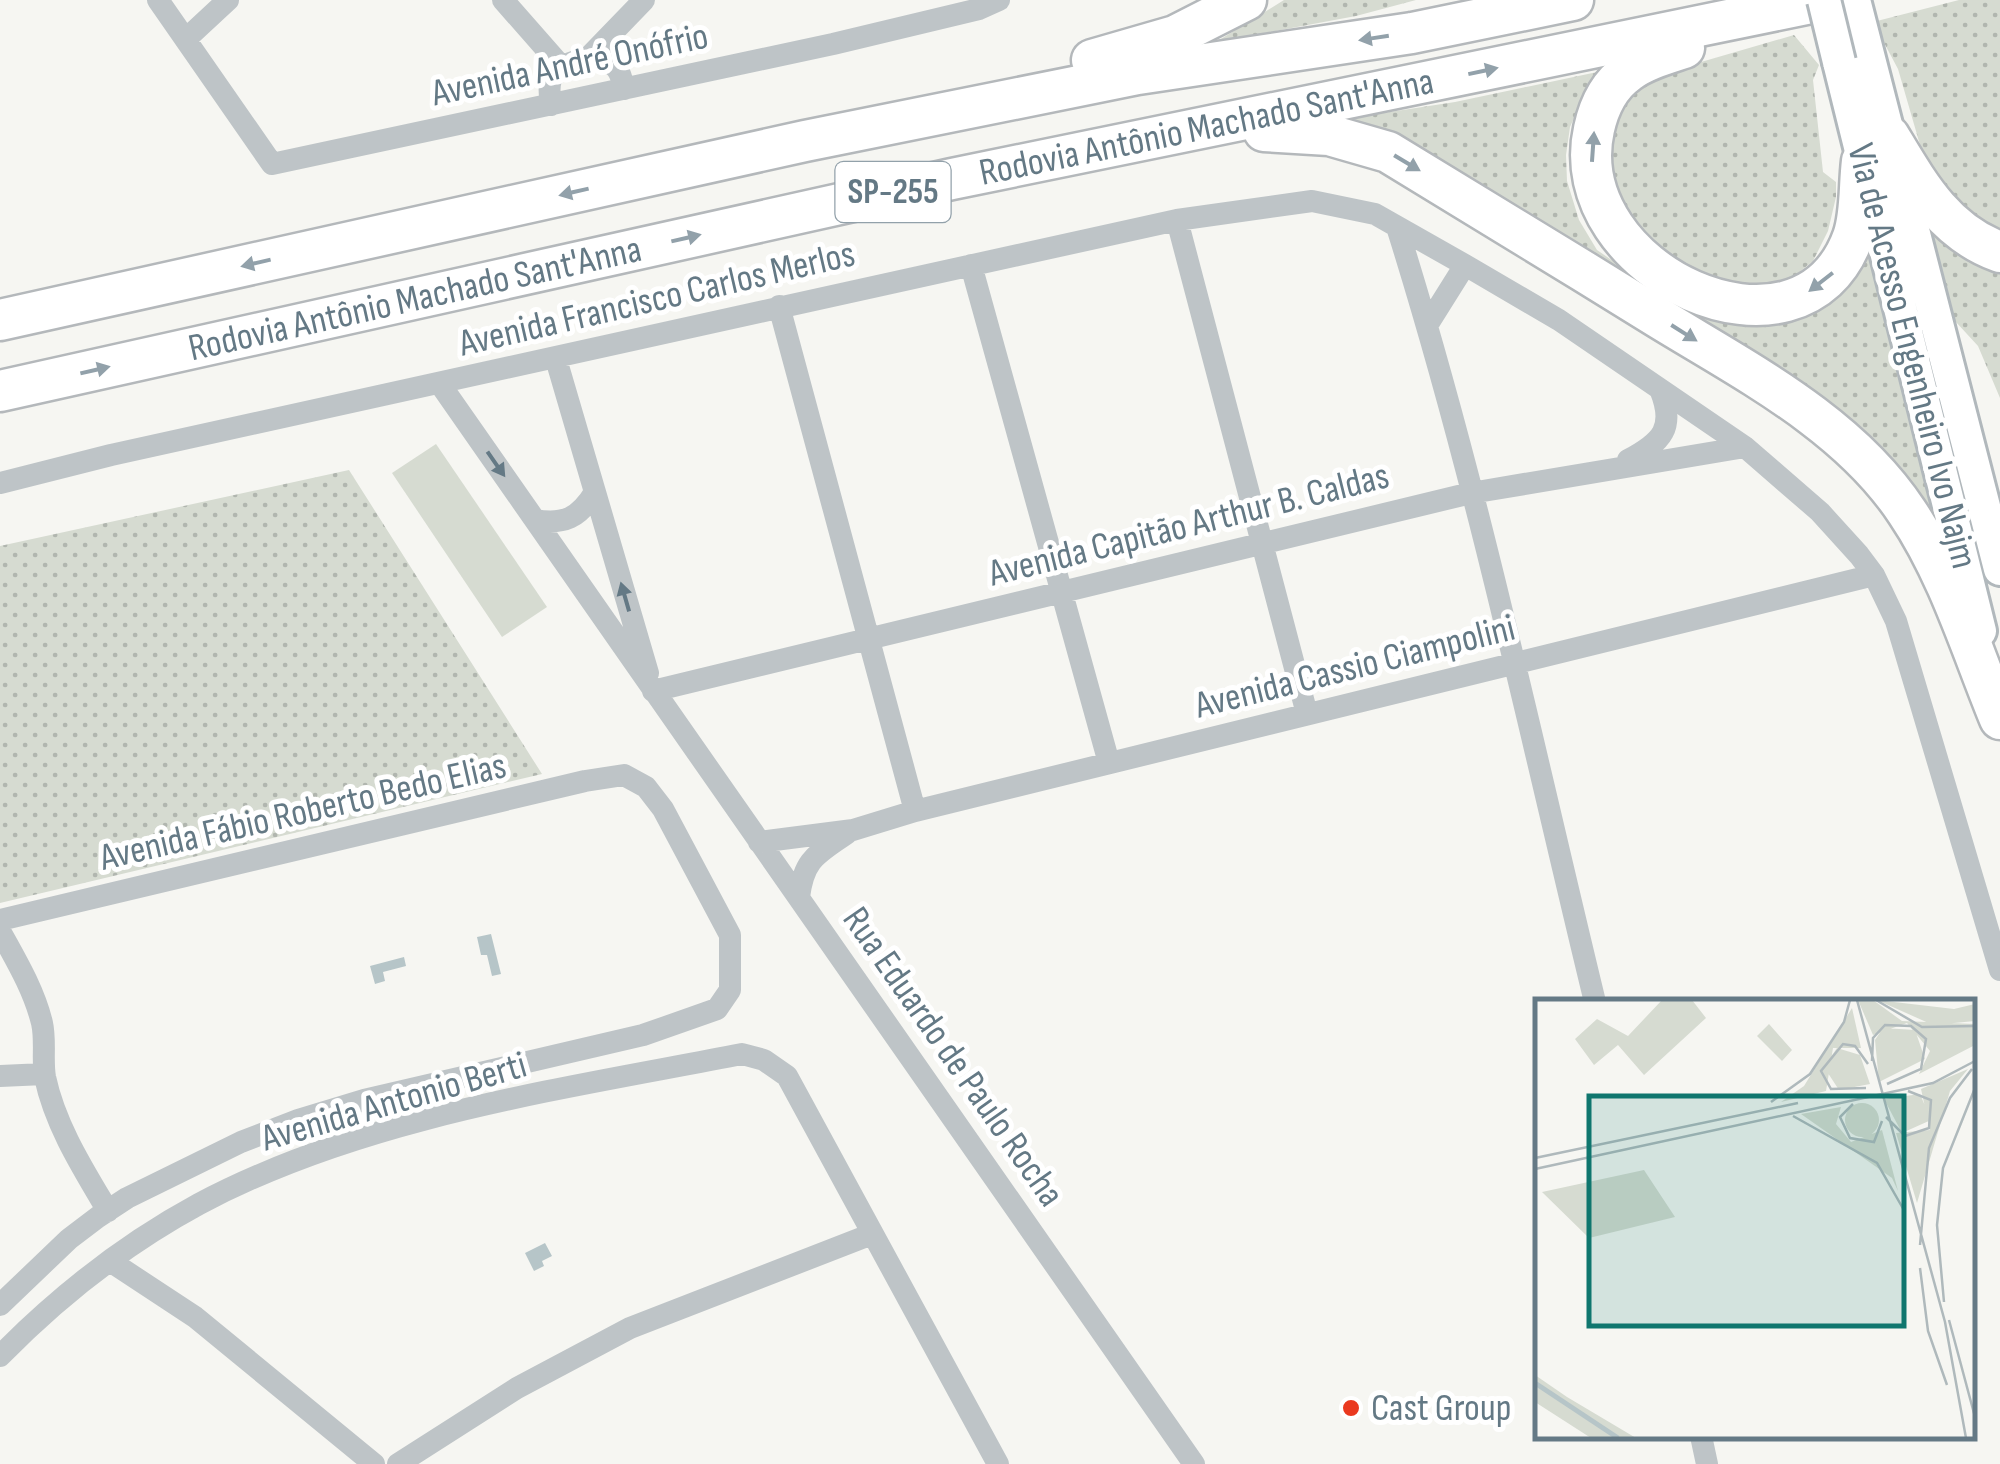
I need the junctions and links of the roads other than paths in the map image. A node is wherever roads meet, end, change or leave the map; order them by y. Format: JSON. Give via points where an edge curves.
{"nodes":[{"id":1,"x":158,"y":0,"type":"edge"},
{"id":2,"x":228,"y":0,"type":"edge"},
{"id":3,"x":503,"y":0,"type":"edge"},
{"id":4,"x":644,"y":0,"type":"edge"},
{"id":5,"x":918,"y":0,"type":"edge"},
{"id":6,"x":999,"y":0,"type":"edge"},
{"id":7,"x":1246,"y":0,"type":"edge"},
{"id":8,"x":1572,"y":0,"type":"edge"},
{"id":9,"x":1854,"y":0,"type":"edge"},
{"id":10,"x":1813,"y":3,"type":"edge"},
{"id":11,"x":909,"y":26,"type":"junction"},
{"id":12,"x":186,"y":38,"type":"junction"},
{"id":13,"x":598,"y":55,"type":"junction"},
{"id":14,"x":1854,"y":60,"type":"junction"},
{"id":15,"x":561,"y":66,"type":"junction"},
{"id":16,"x":624,"y":89,"type":"junction"},
{"id":17,"x":551,"y":104,"type":"junction"},
{"id":18,"x":805,"y":141,"type":"junction"},
{"id":19,"x":1876,"y":148,"type":"junction"},
{"id":20,"x":1072,"y":156,"type":"junction"},
{"id":21,"x":1176,"y":220,"type":"junction"},
{"id":22,"x":1397,"y":227,"type":"junction"},
{"id":23,"x":2000,"y":252,"type":"edge"},
{"id":24,"x":972,"y":265,"type":"junction"},
{"id":25,"x":1466,"y":265,"type":"junction"},
{"id":26,"x":779,"y":306,"type":"junction"},
{"id":27,"x":0,"y":320,"type":"edge"},
{"id":28,"x":1428,"y":324,"type":"junction"},
{"id":29,"x":556,"y":360,"type":"junction"},
{"id":30,"x":440,"y":384,"type":"junction"},
{"id":31,"x":1660,"y":388,"type":"junction"},
{"id":32,"x":0,"y":391,"type":"edge"},
{"id":33,"x":1746,"y":448,"type":"junction"},
{"id":34,"x":1612,"y":468,"type":"junction"},
{"id":35,"x":0,"y":483,"type":"edge"},
{"id":36,"x":594,"y":492,"type":"junction"},
{"id":37,"x":1471,"y":492,"type":"junction"},
{"id":38,"x":535,"y":520,"type":"junction"},
{"id":39,"x":1262,"y":544,"type":"junction"},
{"id":40,"x":2000,"y":570,"type":"edge"},
{"id":41,"x":1874,"y":575,"type":"junction"},
{"id":42,"x":1062,"y":592,"type":"junction"},
{"id":43,"x":869,"y":638,"type":"junction"},
{"id":44,"x":1513,"y":664,"type":"junction"},
{"id":45,"x":653,"y":690,"type":"junction"},
{"id":46,"x":2000,"y":708,"type":"edge"},
{"id":47,"x":1307,"y":714,"type":"junction"},
{"id":48,"x":2000,"y":720,"type":"edge"},
{"id":49,"x":1109,"y":763,"type":"junction"},
{"id":50,"x":915,"y":811,"type":"junction"},
{"id":51,"x":853,"y":830,"type":"junction"},
{"id":52,"x":760,"y":842,"type":"junction"},
{"id":53,"x":799,"y":897,"type":"junction"},
{"id":54,"x":0,"y":920,"type":"edge"},
{"id":55,"x":0,"y":931,"type":"edge"},
{"id":56,"x":2000,"y":970,"type":"edge"},
{"id":57,"x":1594,"y":999,"type":"edge"},
{"id":58,"x":44,"y":1074,"type":"junction"},
{"id":59,"x":0,"y":1076,"type":"edge"},
{"id":60,"x":108,"y":1210,"type":"junction"},
{"id":61,"x":872,"y":1234,"type":"junction"},
{"id":62,"x":110,"y":1262,"type":"junction"},
{"id":63,"x":0,"y":1305,"type":"edge"},
{"id":64,"x":0,"y":1356,"type":"edge"},
{"id":65,"x":1702,"y":1439,"type":"edge"},
{"id":66,"x":374,"y":1464,"type":"edge"},
{"id":67,"x":398,"y":1464,"type":"edge"},
{"id":68,"x":998,"y":1464,"type":"edge"},
{"id":69,"x":1194,"y":1464,"type":"edge"},
{"id":70,"x":1708,"y":1464,"type":"edge"}],
"edges":[{"from":1,"to":12,"type":"street"},
{"from":2,"to":12,"type":"street"},
{"from":3,"to":15,"type":"street"},
{"from":4,"to":13,"type":"street"},
{"from":5,"to":11,"type":"street"},
{"from":6,"to":11,"type":"street","name":"Avenida André Onófrio"},
{"from":7,"to":18,"type":"highway","via":[[1175,36]]},
{"from":8,"to":18,"type":"highway","name":"Rodovia Antônio Machado Sant'Anna","number":"SP-255","one_way":true,"via":[[1412,33],[1138,74]]},
{"from":9,"to":14,"type":"main road"},
{"from":10,"to":14,"type":"main road","bridge":true},
{"from":19,"to":10,"type":"highway","one_way":true,"via":[[1854,236],[1836,270],[1808,292],[1764,306],[1711,299],[1680,283],[1621,241],[1604,212],[1591,160],[1607,92],[1628,71]]},
{"from":20,"to":10,"type":"highway","name":"Rodovia Antônio Machado Sant'Anna","number":"SP-255","one_way":true},
{"from":11,"to":16,"type":"street","name":"Avenida André Onófrio"},
{"from":12,"to":17,"type":"street","name":"Avenida André Onófrio","via":[[272,164]]},
{"from":13,"to":15,"type":"street"},
{"from":13,"to":16,"type":"street","via":[[618,68]]},
{"from":14,"to":19,"type":"main road","name":"Via de Acesso Engenheiro Ivo Najm"},
{"from":15,"to":17,"type":"street","via":[[551,79]]},
{"from":16,"to":17,"type":"street","name":"Avenida André Onófrio"},
{"from":18,"to":27,"type":"highway","name":"Rodovia Antônio Machado Sant'Anna","number":"SP-255","one_way":true},
{"from":19,"to":23,"type":"highway","via":[[1960,230]]},
{"from":19,"to":40,"type":"main road","name":"Via de Acesso Engenheiro Ivo Najm"},
{"from":19,"to":46,"type":"main road","name":"Via de Acesso Engenheiro Ivo Najm"},
{"from":32,"to":20,"type":"highway","name":"Rodovia Antônio Machado Sant'Anna","number":"SP-255","one_way":true},
{"from":20,"to":48,"type":"highway","one_way":true,"via":[[1270,130],[1329,135],[1388,152],[1518,230],[1830,429],[1880,476],[1941,575]]},
{"from":21,"to":22,"type":"street","name":"Avenida Francisco Carlos Merlos","via":[[1312,201],[1375,214]]},
{"from":21,"to":24,"type":"street","name":"Avenida Francisco Carlos Merlos"},
{"from":21,"to":39,"type":"street"},
{"from":22,"to":25,"type":"street","name":"Avenida Francisco Carlos Merlos"},
{"from":22,"to":28,"type":"street"},
{"from":24,"to":26,"type":"street","name":"Avenida Francisco Carlos Merlos"},
{"from":24,"to":42,"type":"street"},
{"from":25,"to":28,"type":"street"},
{"from":25,"to":31,"type":"street","name":"Avenida Francisco Carlos Merlos"},
{"from":26,"to":29,"type":"street","name":"Avenida Francisco Carlos Merlos"},
{"from":26,"to":43,"type":"street"},
{"from":28,"to":37,"type":"street"},
{"from":29,"to":30,"type":"street","name":"Avenida Francisco Carlos Merlos"},
{"from":29,"to":36,"type":"street"},
{"from":30,"to":35,"type":"street","name":"Avenida Francisco Carlos Merlos"},
{"from":30,"to":38,"type":"street","name":"Rua Eduardo de Paulo Rocha","one_way":true},
{"from":31,"to":33,"type":"street","name":"Avenida Francisco Carlos Merlos"},
{"from":31,"to":34,"type":"street","via":[[1666,417],[1660,439]]},
{"from":33,"to":34,"type":"street","name":"Avenida Capitão Arthur B. Caldas"},
{"from":33,"to":41,"type":"street","name":"Avenida Francisco Carlos Merlos","via":[[1820,512]]},
{"from":34,"to":37,"type":"street","name":"Avenida Capitão Arthur B. Caldas"},
{"from":36,"to":38,"type":"street","via":[[572,519]]},
{"from":45,"to":36,"type":"street","one_way":true},
{"from":37,"to":39,"type":"street","name":"Avenida Capitão Arthur B. Caldas"},
{"from":37,"to":44,"type":"street"},
{"from":38,"to":45,"type":"street","name":"Rua Eduardo de Paulo Rocha"},
{"from":39,"to":42,"type":"street","name":"Avenida Capitão Arthur B. Caldas"},
{"from":39,"to":47,"type":"street"},
{"from":41,"to":44,"type":"street","name":"Avenida Cassio Ciampolini"},
{"from":41,"to":56,"type":"street","name":"Avenida Francisco Carlos Merlos","via":[[1896,620]]},
{"from":42,"to":43,"type":"street","name":"Avenida Capitão Arthur B. Caldas"},
{"from":42,"to":49,"type":"street"},
{"from":43,"to":45,"type":"street","name":"Avenida Capitão Arthur B. Caldas"},
{"from":43,"to":50,"type":"street"},
{"from":44,"to":47,"type":"street","name":"Avenida Cassio Ciampolini"},
{"from":44,"to":57,"type":"street"},
{"from":45,"to":52,"type":"street","name":"Rua Eduardo de Paulo Rocha"},
{"from":47,"to":49,"type":"street","name":"Avenida Cassio Ciampolini"},
{"from":49,"to":50,"type":"street","name":"Avenida Cassio Ciampolini"},
{"from":50,"to":51,"type":"street","name":"Avenida Cassio Ciampolini"},
{"from":51,"to":52,"type":"street"},
{"from":51,"to":53,"type":"street","via":[[817,854],[802,873]]},
{"from":52,"to":53,"type":"street","name":"Rua Eduardo de Paulo Rocha"},
{"from":53,"to":69,"type":"street","name":"Rua Eduardo de Paulo Rocha"},
{"from":54,"to":60,"type":"street","name":"Avenida Fábio Roberto Bedo Elias","via":[[624,776],[646,788],[663,810],[730,934],[730,990],[717,1009],[643,1035],[298,1120]]},
{"from":55,"to":58,"type":"street","via":[[42,1023]]},
{"from":58,"to":59,"type":"street"},
{"from":58,"to":60,"type":"street","via":[[74,1155]]},
{"from":60,"to":63,"type":"street"},
{"from":61,"to":62,"type":"street","name":"Avenida Antonio Berti","via":[[787,1076],[742,1054],[482,1106],[359,1140],[201,1204]]},
{"from":61,"to":67,"type":"street","via":[[630,1328],[517,1388]]},
{"from":61,"to":68,"type":"street"},
{"from":62,"to":64,"type":"street","name":"Avenida Antonio Berti","via":[[47,1308]]},
{"from":62,"to":66,"type":"street","via":[[194,1318]]},
{"from":65,"to":70,"type":"street"}]}
